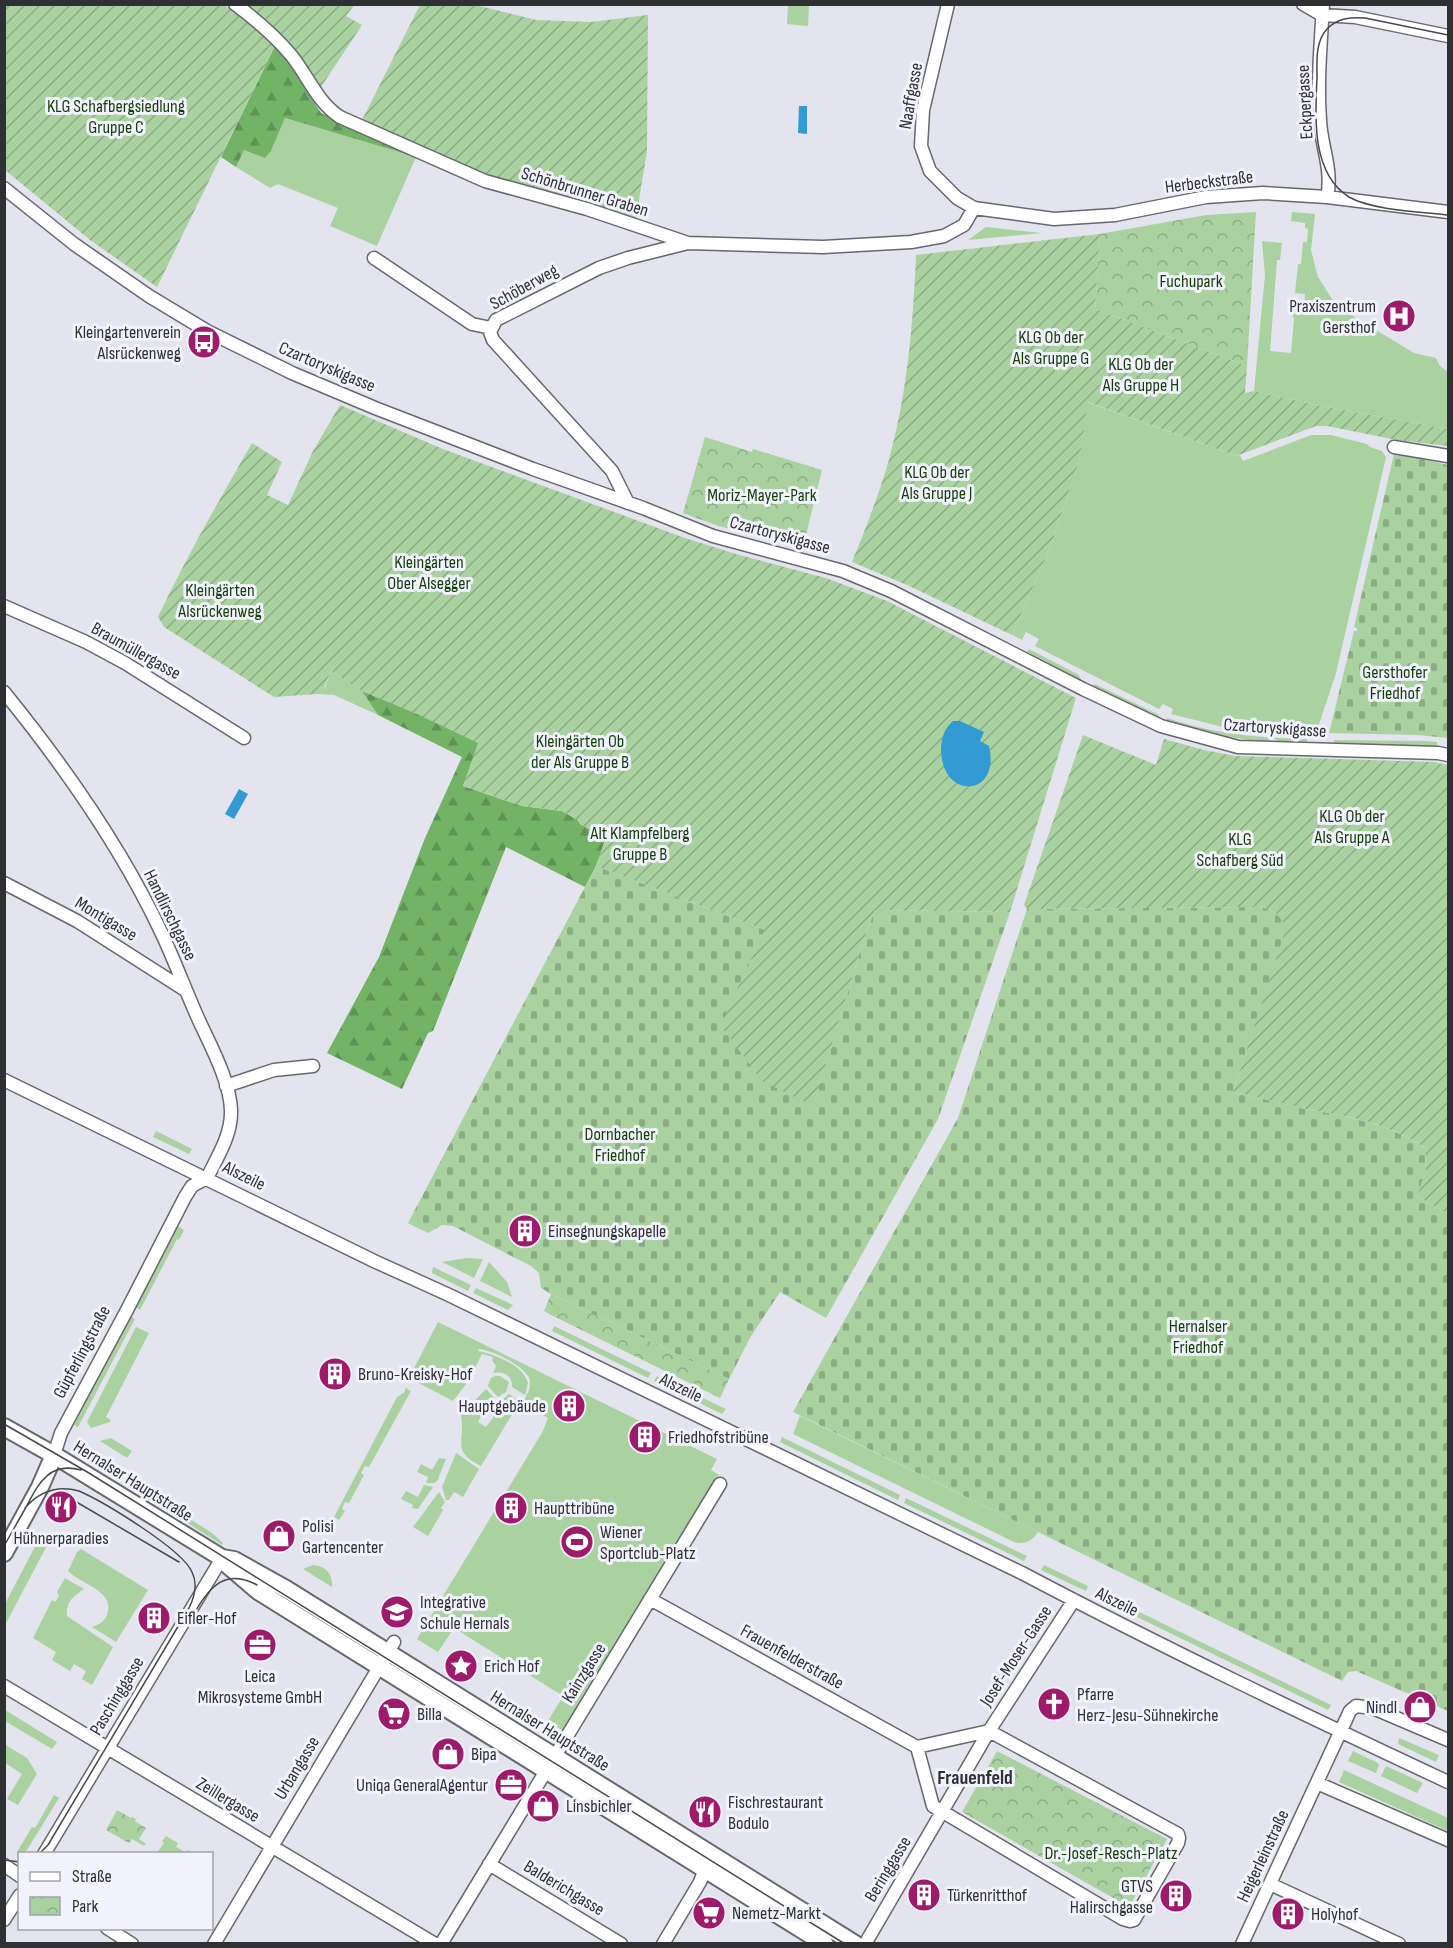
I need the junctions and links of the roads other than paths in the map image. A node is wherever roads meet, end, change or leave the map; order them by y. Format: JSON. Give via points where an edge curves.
{"nodes":[{"id":1,"x":235,"y":4,"type":"edge"},
{"id":2,"x":948,"y":4,"type":"edge"},
{"id":3,"x":1303,"y":4,"type":"edge"},
{"id":4,"x":1322,"y":10,"type":"edge"},
{"id":5,"x":1449,"y":36,"type":"edge"},
{"id":6,"x":4,"y":188,"type":"edge"},
{"id":7,"x":1327,"y":197,"type":"junction"},
{"id":8,"x":974,"y":208,"type":"junction"},
{"id":9,"x":1449,"y":212,"type":"edge"},
{"id":10,"x":688,"y":243,"type":"junction"},
{"id":11,"x":374,"y":258,"type":"dead end"},
{"id":12,"x":491,"y":328,"type":"junction"},
{"id":13,"x":1394,"y":447,"type":"dead end"},
{"id":14,"x":1449,"y":456,"type":"edge"},
{"id":15,"x":628,"y":503,"type":"junction"},
{"id":16,"x":4,"y":606,"type":"edge"},
{"id":17,"x":4,"y":692,"type":"edge"},
{"id":18,"x":244,"y":738,"type":"dead end"},
{"id":19,"x":1449,"y":755,"type":"edge"},
{"id":20,"x":4,"y":883,"type":"edge"},
{"id":21,"x":185,"y":990,"type":"junction"},
{"id":22,"x":313,"y":1066,"type":"dead end"},
{"id":23,"x":4,"y":1080,"type":"edge"},
{"id":24,"x":226,"y":1086,"type":"junction"},
{"id":25,"x":207,"y":1178,"type":"junction"},
{"id":26,"x":4,"y":1427,"type":"edge"},
{"id":27,"x":54,"y":1455,"type":"junction"},
{"id":28,"x":720,"y":1484,"type":"dead end"},
{"id":29,"x":4,"y":1553,"type":"edge"},
{"id":30,"x":222,"y":1558,"type":"junction"},
{"id":31,"x":650,"y":1599,"type":"junction"},
{"id":32,"x":1074,"y":1600,"type":"junction"},
{"id":33,"x":387,"y":1654,"type":"junction"},
{"id":34,"x":4,"y":1686,"type":"edge"},
{"id":35,"x":989,"y":1731,"type":"junction"},
{"id":36,"x":1341,"y":1731,"type":"junction"},
{"id":37,"x":1449,"y":1740,"type":"edge"},
{"id":38,"x":917,"y":1747,"type":"junction"},
{"id":39,"x":106,"y":1748,"type":"junction"},
{"id":40,"x":553,"y":1757,"type":"junction"},
{"id":41,"x":1449,"y":1782,"type":"edge"},
{"id":42,"x":1317,"y":1783,"type":"junction"},
{"id":43,"x":942,"y":1813,"type":"junction"},
{"id":44,"x":1449,"y":1840,"type":"edge"},
{"id":45,"x":271,"y":1846,"type":"junction"},
{"id":46,"x":45,"y":1852,"type":"edge"},
{"id":47,"x":489,"y":1864,"type":"junction"},
{"id":48,"x":4,"y":1865,"type":"edge"},
{"id":49,"x":706,"y":1869,"type":"junction"},
{"id":50,"x":18,"y":1875,"type":"edge"},
{"id":51,"x":1270,"y":1884,"type":"junction"},
{"id":52,"x":18,"y":1898,"type":"edge"},
{"id":53,"x":4,"y":1920,"type":"edge"},
{"id":54,"x":109,"y":1930,"type":"edge"},
{"id":55,"x":132,"y":1944,"type":"edge"},
{"id":56,"x":214,"y":1944,"type":"edge"},
{"id":57,"x":435,"y":1944,"type":"edge"},
{"id":58,"x":441,"y":1944,"type":"edge"},
{"id":59,"x":621,"y":1944,"type":"edge"},
{"id":60,"x":663,"y":1944,"type":"edge"},
{"id":61,"x":825,"y":1944,"type":"edge"},
{"id":62,"x":855,"y":1944,"type":"edge"},
{"id":63,"x":865,"y":1944,"type":"edge"},
{"id":64,"x":1242,"y":1944,"type":"edge"},
{"id":65,"x":1399,"y":1944,"type":"edge"}],
"edges":[{"from":1,"to":10,"type":"street","name":"Schönbrunner Graben","via":[[291,55],[327,108],[340,117],[485,181],[587,209]]},
{"from":2,"to":8,"type":"street","name":"Naaffgasse","via":[[923,110],[921,146],[930,171],[957,198]]},
{"from":3,"to":4,"type":"street"},
{"from":4,"to":5,"type":"street"},
{"from":4,"to":7,"type":"street","name":"Eckpergasse","via":[[1319,105],[1329,173]]},
{"from":6,"to":15,"type":"street","name":"Czartoryskigasse","via":[[144,293],[239,348],[375,408]]},
{"from":7,"to":8,"type":"street","name":"Herbeckstraße","via":[[1246,193],[1115,214],[1054,219]]},
{"from":7,"to":9,"type":"street","name":"Herbeckstraße"},
{"from":8,"to":10,"type":"street","name":"Schönbrunner Graben","via":[[964,225],[944,236],[911,242],[823,247]]},
{"from":10,"to":12,"type":"street","name":"Schöberweg","via":[[599,268],[496,320]]},
{"from":11,"to":12,"type":"street","via":[[472,324]]},
{"from":12,"to":15,"type":"street","name":"Schöberweg","via":[[493,340],[612,471]]},
{"from":13,"to":14,"type":"street"},
{"from":15,"to":19,"type":"street","name":"Czartoryskigasse","via":[[713,536],[843,571],[891,591],[1140,718],[1175,732],[1238,747]]},
{"from":16,"to":18,"type":"street","name":"Braumüllergasse","via":[[125,663]]},
{"from":17,"to":21,"type":"street","name":"Handlirschgasse","via":[[97,817],[163,935]]},
{"from":20,"to":21,"type":"street","name":"Montigasse","via":[[77,921]]},
{"from":21,"to":24,"type":"street","name":"Handlirschgasse"},
{"from":22,"to":24,"type":"street","via":[[274,1070]]},
{"from":23,"to":25,"type":"street","name":"Alszeile"},
{"from":24,"to":25,"type":"street","name":"Handlirschgasse","via":[[230,1123]]},
{"from":25,"to":27,"type":"street","name":"Güpferlingstraße","via":[[192,1186],[185,1197],[65,1425]]},
{"from":25,"to":32,"type":"street","name":"Alszeile"},
{"from":26,"to":27,"type":"main road","name":"Hernalser Hauptstraße"},
{"from":27,"to":29,"type":"main road","name":"Güpferlingstraße"},
{"from":27,"to":30,"type":"main road","name":"Hernalser Hauptstraße"},
{"from":28,"to":31,"type":"street","name":"Kainzgasse"},
{"from":30,"to":33,"type":"main road","name":"Hernalser Hauptstraße","via":[[234,1560],[286,1589]]},
{"from":30,"to":39,"type":"street","name":"Paschinggasse"},
{"from":31,"to":38,"type":"street","name":"Frauenfelderstraße"},
{"from":31,"to":40,"type":"street","name":"Kainzgasse"},
{"from":32,"to":35,"type":"street","name":"Josef-Moser-Gasse"},
{"from":32,"to":36,"type":"street","name":"Alszeile"},
{"from":33,"to":40,"type":"main road","name":"Hernalser Hauptstraße"},
{"from":33,"to":45,"type":"street","name":"Urbangasse"},
{"from":34,"to":39,"type":"street","name":"Zeillergasse"},
{"from":35,"to":38,"type":"street"},
{"from":35,"to":43,"type":"street"},
{"from":35,"to":43,"type":"street","via":[[1178,1834],[1178,1843],[1137,1916],[1130,1921],[1123,1919]]},
{"from":36,"to":37,"type":"street","name":"Heigerleinstraße","via":[[1350,1711],[1363,1705]]},
{"from":36,"to":41,"type":"street","name":"Alszeile"},
{"from":36,"to":42,"type":"street","name":"Heigerleinstraße"},
{"from":38,"to":43,"type":"street","via":[[931,1801]]},
{"from":39,"to":45,"type":"street","name":"Zeillergasse"},
{"from":39,"to":46,"type":"street","name":"Paschinggasse"},
{"from":40,"to":47,"type":"street","name":"Kainzgasse"},
{"from":40,"to":49,"type":"main road","name":"Hernalser Hauptstraße"},
{"from":42,"to":44,"type":"street"},
{"from":42,"to":51,"type":"street","name":"Heigerleinstraße"},
{"from":43,"to":63,"type":"street","name":"Beringgasse"},
{"from":45,"to":56,"type":"street","name":"Urbangasse"},
{"from":45,"to":57,"type":"street","name":"Zeillergasse"},
{"from":47,"to":58,"type":"street","name":"Kainzgasse"},
{"from":47,"to":59,"type":"street","name":"Balderichgasse"},
{"from":48,"to":50,"type":"street"},
{"from":49,"to":60,"type":"street"},
{"from":49,"to":61,"type":"main road","name":"Hernalser Hauptstraße"},
{"from":49,"to":62,"type":"main road","name":"Hernalser Hauptstraße"},
{"from":51,"to":64,"type":"street","name":"Heigerleinstraße"},
{"from":51,"to":65,"type":"street"},
{"from":52,"to":53,"type":"street"},
{"from":54,"to":55,"type":"street"}]}
